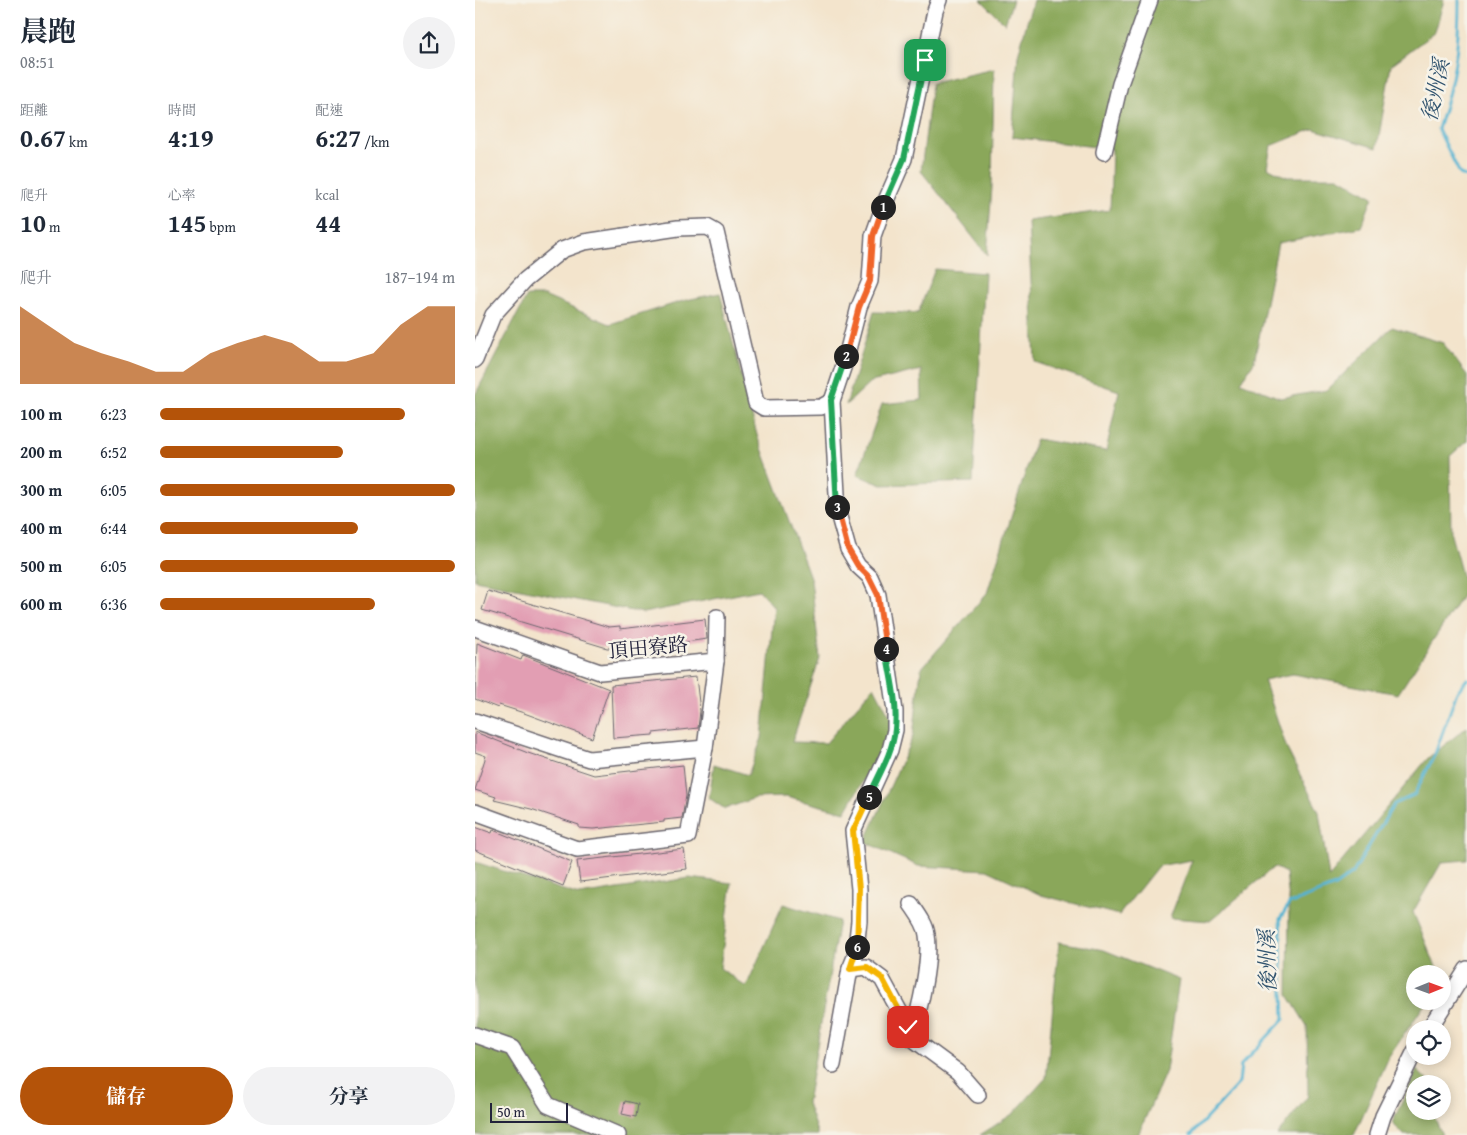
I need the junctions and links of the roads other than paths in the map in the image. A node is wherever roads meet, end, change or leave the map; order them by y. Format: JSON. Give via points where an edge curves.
{"nodes":[{"id":1,"x":939,"y":0,"type":"edge"},
{"id":2,"x":1150,"y":0,"type":"edge"},
{"id":3,"x":1104,"y":152,"type":"dead end"},
{"id":4,"x":475,"y":360,"type":"edge"},
{"id":5,"x":831,"y":400,"type":"junction"},
{"id":6,"x":717,"y":617,"type":"dead end"},
{"id":7,"x":475,"y":628,"type":"edge"},
{"id":8,"x":716,"y":662,"type":"junction"},
{"id":9,"x":475,"y":721,"type":"edge"},
{"id":10,"x":705,"y":748,"type":"junction"},
{"id":11,"x":475,"y":812,"type":"edge"},
{"id":12,"x":911,"y":904,"type":"dead end"},
{"id":13,"x":850,"y":969,"type":"junction"},
{"id":14,"x":1467,"y":969,"type":"edge"},
{"id":15,"x":1435,"y":1020,"type":"edge"},
{"id":16,"x":475,"y":1035,"type":"edge"},
{"id":17,"x":909,"y":1036,"type":"junction"},
{"id":18,"x":833,"y":1065,"type":"dead end"},
{"id":19,"x":1408,"y":1065,"type":"edge"},
{"id":20,"x":978,"y":1095,"type":"dead end"},
{"id":21,"x":619,"y":1135,"type":"edge"},
{"id":22,"x":1377,"y":1135,"type":"edge"}],
"edges":[{"from":1,"to":5,"type":"street","via":[[904,159],[873,236],[870,281]]},
{"from":2,"to":3,"type":"street","via":[[1120,84]]},
{"from":4,"to":5,"type":"street","via":[[493,314],[525,280],[562,250],[583,242],[707,227],[716,232],[756,403],[764,408],[821,407]]},
{"from":5,"to":13,"type":"street","via":[[838,513],[848,549],[878,595],[895,711],[890,750],[853,831],[859,921],[855,957]]},
{"from":6,"to":8,"type":"street"},
{"from":7,"to":8,"type":"street","name":"頂田寮路","via":[[600,672]]},
{"from":8,"to":10,"type":"street","name":"頂田寮路"},
{"from":9,"to":10,"type":"street","via":[[589,758]]},
{"from":10,"to":11,"type":"street","name":"頂田寮路","via":[[689,836],[577,849]]},
{"from":12,"to":17,"type":"street","via":[[927,933],[929,960],[916,1023]]},
{"from":13,"to":17,"type":"street","via":[[867,967],[882,978],[908,1027]]},
{"from":13,"to":18,"type":"street"},
{"from":14,"to":15,"type":"street"},
{"from":16,"to":21,"type":"street","via":[[511,1048],[548,1105]]},
{"from":17,"to":20,"type":"street","via":[[958,1072]]},
{"from":19,"to":22,"type":"street"}]}
